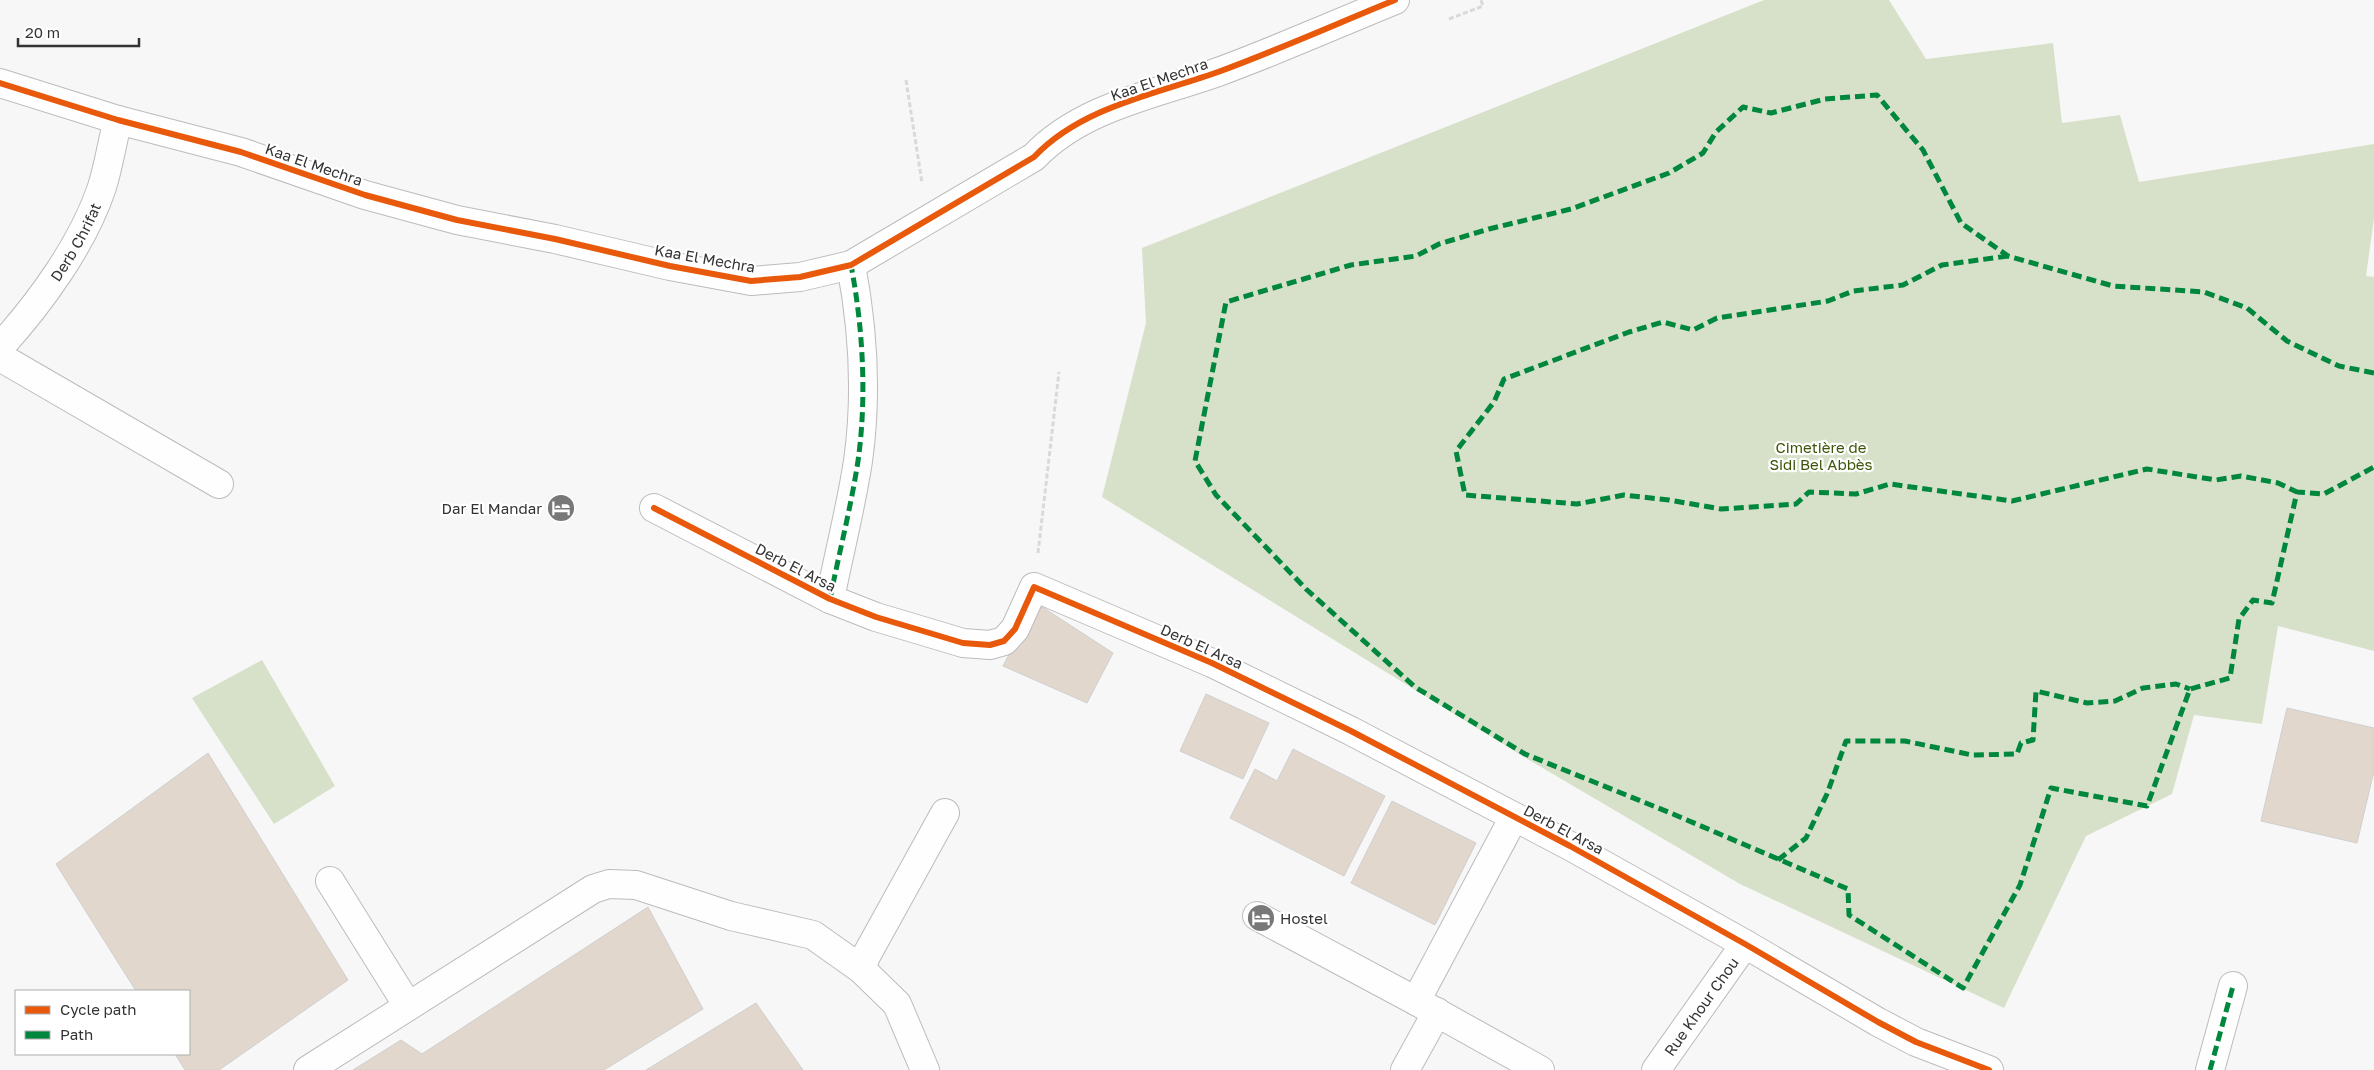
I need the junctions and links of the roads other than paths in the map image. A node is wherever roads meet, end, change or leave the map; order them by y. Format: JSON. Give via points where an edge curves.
{"nodes":[{"id":1,"x":1395,"y":0,"type":"edge"},
{"id":2,"x":0,"y":83,"type":"edge"},
{"id":3,"x":118,"y":120,"type":"junction"},
{"id":4,"x":851,"y":265,"type":"junction"},
{"id":5,"x":0,"y":347,"type":"edge"},
{"id":6,"x":0,"y":357,"type":"edge"},
{"id":7,"x":219,"y":484,"type":"dead end"},
{"id":8,"x":654,"y":508,"type":"dead end"},
{"id":9,"x":830,"y":599,"type":"junction"},
{"id":10,"x":945,"y":813,"type":"dead end"},
{"id":11,"x":1514,"y":817,"type":"junction"},
{"id":12,"x":330,"y":881,"type":"dead end"},
{"id":13,"x":1257,"y":916,"type":"dead end"},
{"id":14,"x":1745,"y":944,"type":"junction"},
{"id":15,"x":861,"y":969,"type":"junction"},
{"id":16,"x":2233,"y":986,"type":"dead end"},
{"id":17,"x":408,"y":1006,"type":"junction"},
{"id":18,"x":1426,"y":1007,"type":"junction"},
{"id":19,"x":308,"y":1070,"type":"edge"},
{"id":20,"x":925,"y":1070,"type":"edge"},
{"id":21,"x":1405,"y":1070,"type":"edge"},
{"id":22,"x":1540,"y":1070,"type":"edge"},
{"id":23,"x":1656,"y":1070,"type":"edge"},
{"id":24,"x":1989,"y":1070,"type":"edge"},
{"id":25,"x":2210,"y":1070,"type":"edge"}],
"edges":[{"from":1,"to":4,"type":"street","name":"Kaa El Mechra","via":[[1219,71],[1125,102],[1078,124],[1047,143],[1034,157]]},
{"from":2,"to":3,"type":"street","name":"Kaa El Mechra"},
{"from":3,"to":4,"type":"street","name":"Kaa El Mechra","via":[[242,152],[365,195],[457,220],[670,266],[767,280],[800,277]]},
{"from":3,"to":5,"type":"street","name":"Derb Chrifat","via":[[102,186],[90,216],[26,318]]},
{"from":4,"to":9,"type":"street","via":[[860,311],[862,405],[858,461]]},
{"from":6,"to":7,"type":"street"},
{"from":8,"to":9,"type":"street","name":"Derb El Arsa"},
{"from":9,"to":11,"type":"street","name":"Derb El Arsa","via":[[963,643],[990,644],[1004,641],[1015,629],[1034,587],[1212,663],[1351,731]]},
{"from":10,"to":15,"type":"street"},
{"from":11,"to":14,"type":"street","name":"Derb El Arsa"},
{"from":11,"to":18,"type":"street"},
{"from":12,"to":17,"type":"street"},
{"from":13,"to":18,"type":"street"},
{"from":14,"to":23,"type":"street","name":"Rue Khour Chou"},
{"from":14,"to":24,"type":"street","name":"Derb El Arsa","via":[[1885,1026],[1916,1042]]},
{"from":15,"to":17,"type":"street","via":[[814,935],[731,916],[636,885],[609,884],[593,889]]},
{"from":15,"to":20,"type":"street","via":[[896,1004]]},
{"from":16,"to":25,"type":"street"},
{"from":17,"to":19,"type":"street"},
{"from":18,"to":21,"type":"street"},
{"from":18,"to":22,"type":"street"}]}
